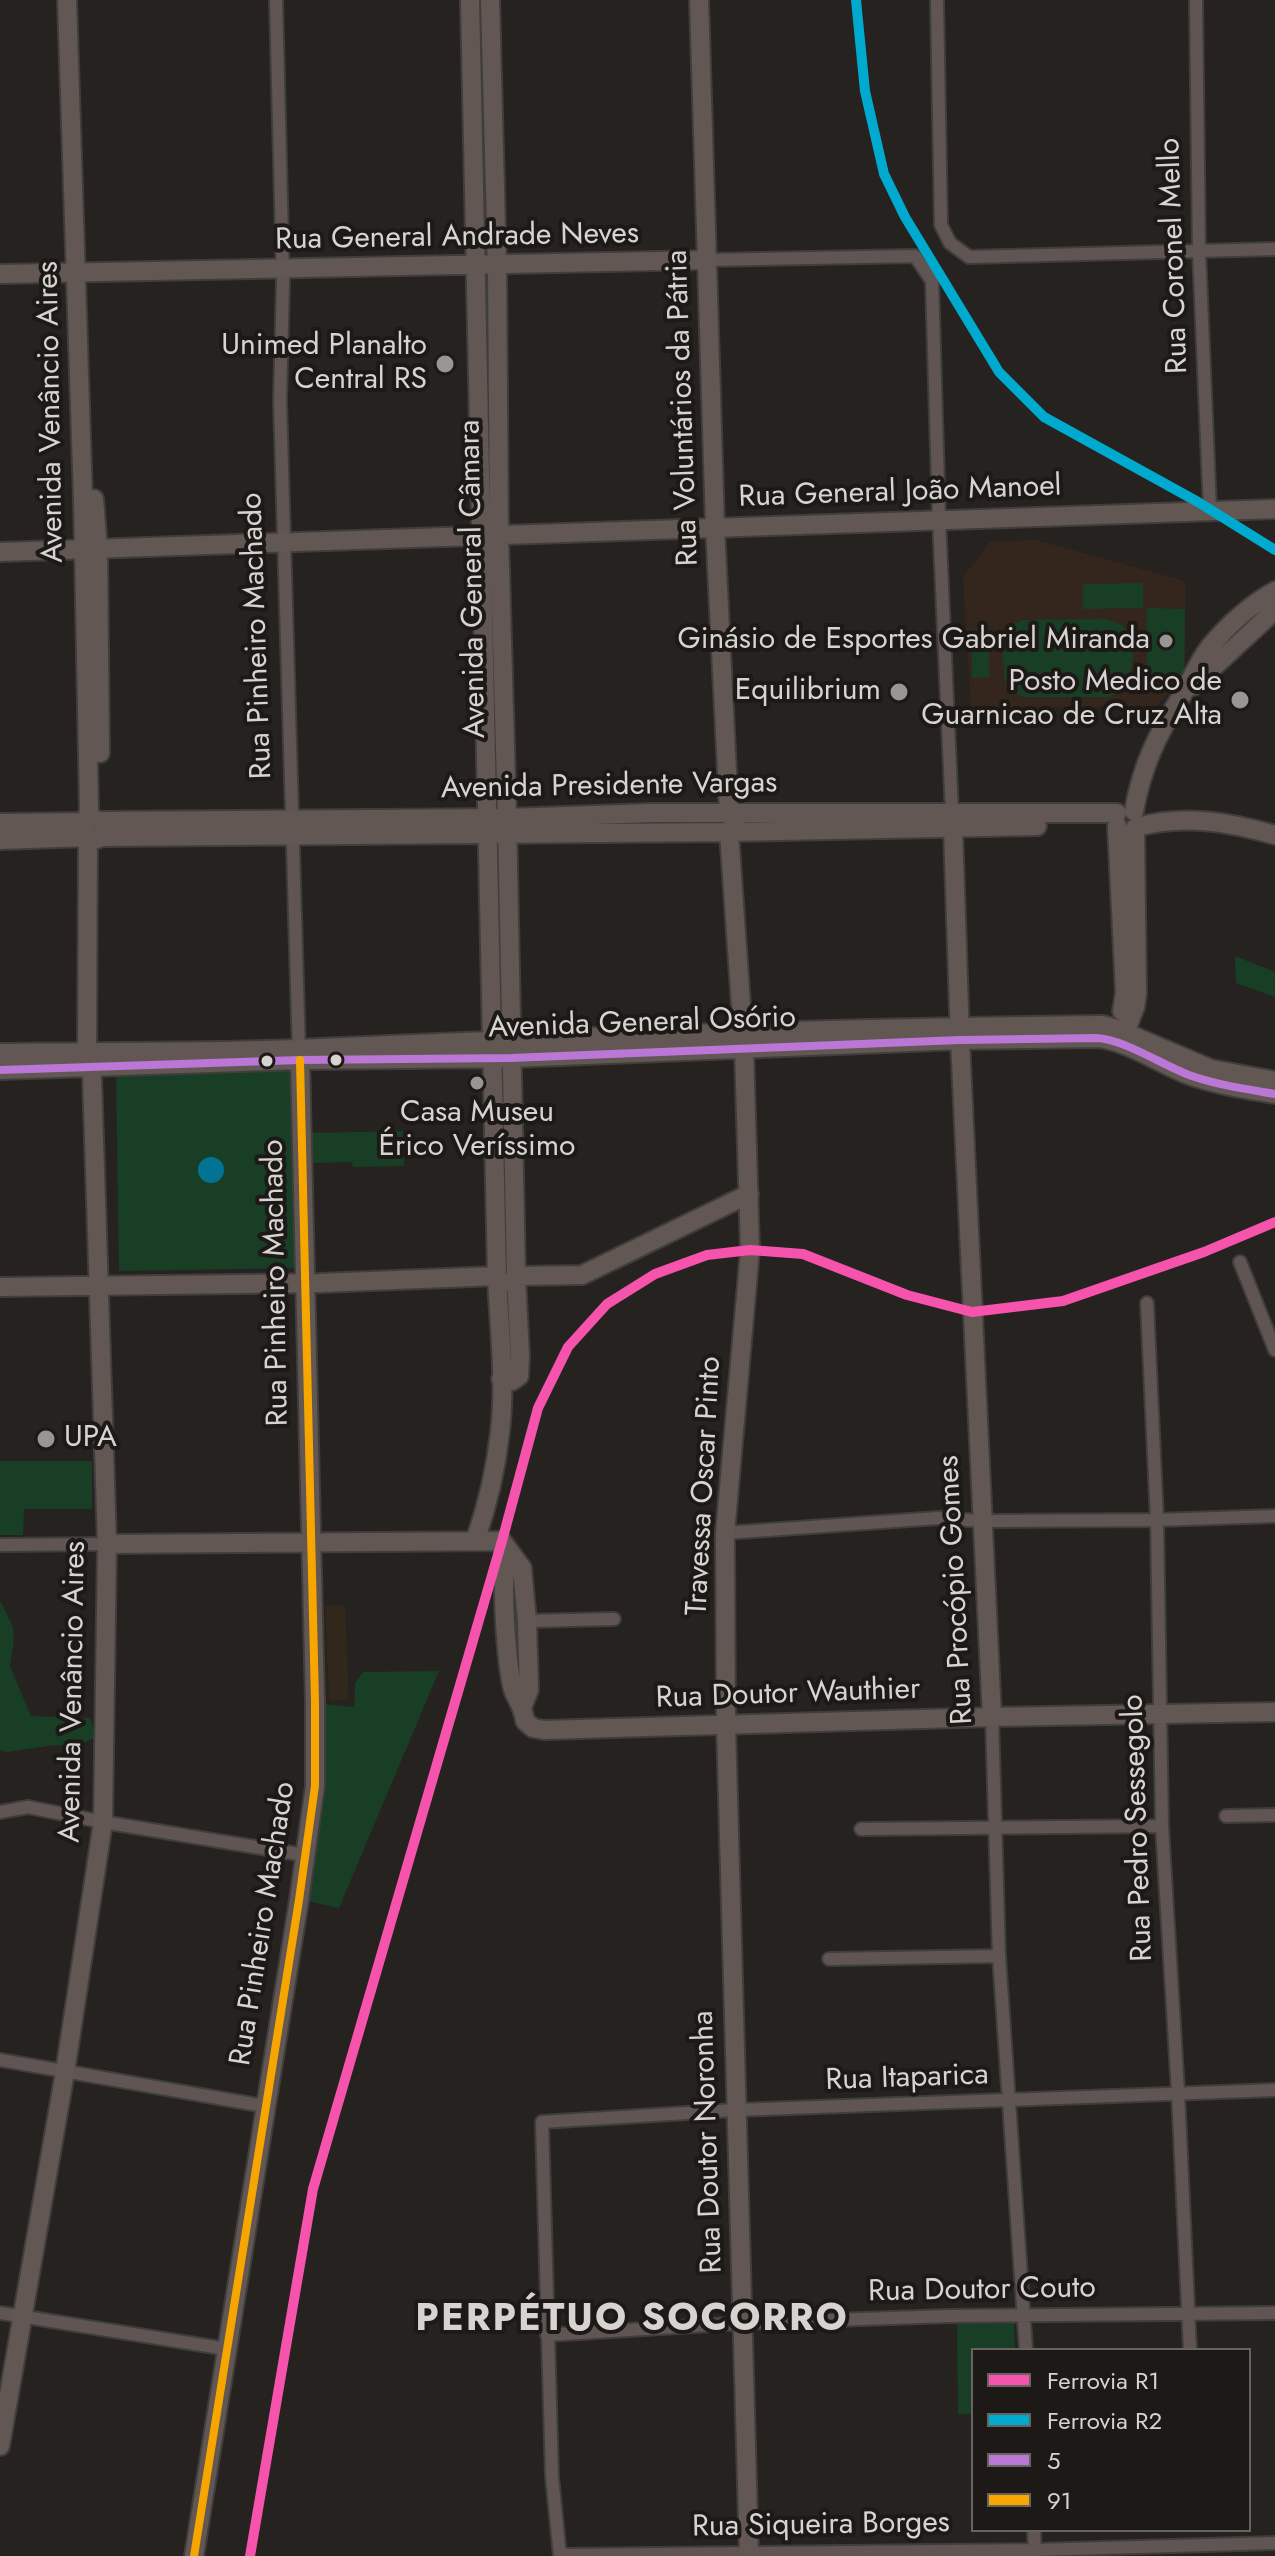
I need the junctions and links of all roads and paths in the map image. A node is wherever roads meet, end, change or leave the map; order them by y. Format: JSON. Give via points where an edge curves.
{"nodes":[{"id":1,"x":67,"y":0,"type":"edge"},
{"id":2,"x":78,"y":0,"type":"edge"},
{"id":3,"x":276,"y":0,"type":"edge"},
{"id":4,"x":470,"y":0,"type":"edge"},
{"id":5,"x":490,"y":0,"type":"edge"},
{"id":6,"x":699,"y":0,"type":"edge"},
{"id":7,"x":937,"y":0,"type":"edge"},
{"id":8,"x":1196,"y":0,"type":"edge"},
{"id":9,"x":1275,"y":249,"type":"edge"},
{"id":10,"x":1199,"y":251,"type":"junction"},
{"id":11,"x":915,"y":256,"type":"joint"},
{"id":12,"x":707,"y":260,"type":"junction"},
{"id":13,"x":476,"y":265,"type":"junction"},
{"id":14,"x":497,"y":265,"type":"junction"},
{"id":15,"x":282,"y":269,"type":"junction"},
{"id":16,"x":82,"y":273,"type":"junction"},
{"id":17,"x":0,"y":274,"type":"edge"},
{"id":18,"x":1275,"y":509,"type":"edge"},
{"id":19,"x":1210,"y":510,"type":"junction"},
{"id":20,"x":939,"y":519,"type":"junction"},
{"id":21,"x":715,"y":527,"type":"junction"},
{"id":22,"x":491,"y":536,"type":"junction"},
{"id":23,"x":284,"y":542,"type":"junction"},
{"id":24,"x":91,"y":549,"type":"junction"},
{"id":25,"x":0,"y":552,"type":"edge"},
{"id":26,"x":1273,"y":601,"type":"edge"},
{"id":27,"x":1127,"y":819,"type":"junction"},
{"id":28,"x":952,"y":821,"type":"junction"},
{"id":29,"x":729,"y":822,"type":"junction"},
{"id":30,"x":0,"y":823,"type":"edge"},
{"id":31,"x":497,"y":826,"type":"junction"},
{"id":32,"x":292,"y":828,"type":"junction"},
{"id":33,"x":94,"y":829,"type":"junction"},
{"id":34,"x":1275,"y":835,"type":"edge"},
{"id":35,"x":0,"y":840,"type":"edge"},
{"id":36,"x":960,"y":1034,"type":"junction"},
{"id":37,"x":1119,"y":1036,"type":"junction"},
{"id":38,"x":744,"y":1041,"type":"junction"},
{"id":39,"x":502,"y":1049,"type":"junction"},
{"id":40,"x":0,"y":1053,"type":"edge"},
{"id":41,"x":300,"y":1054,"type":"junction"},
{"id":42,"x":93,"y":1063,"type":"junction"},
{"id":43,"x":0,"y":1070,"type":"edge"},
{"id":44,"x":1267,"y":1086,"type":"edge"},
{"id":45,"x":749,"y":1194,"type":"junction"},
{"id":46,"x":750,"y":1250,"type":"joint"},
{"id":47,"x":1240,"y":1262,"type":"dead end"},
{"id":48,"x":506,"y":1276,"type":"junction"},
{"id":49,"x":306,"y":1283,"type":"junction"},
{"id":50,"x":98,"y":1285,"type":"junction"},
{"id":51,"x":0,"y":1287,"type":"edge"},
{"id":52,"x":1147,"y":1303,"type":"dead end"},
{"id":53,"x":1275,"y":1350,"type":"edge"},
{"id":54,"x":1275,"y":1516,"type":"edge"},
{"id":55,"x":1157,"y":1520,"type":"junction"},
{"id":56,"x":982,"y":1521,"type":"junction"},
{"id":57,"x":725,"y":1533,"type":"junction"},
{"id":58,"x":475,"y":1541,"type":"junction"},
{"id":59,"x":310,"y":1542,"type":"junction"},
{"id":60,"x":107,"y":1544,"type":"junction"},
{"id":61,"x":0,"y":1545,"type":"edge"},
{"id":62,"x":511,"y":1555,"type":"junction"},
{"id":63,"x":614,"y":1619,"type":"dead end"},
{"id":64,"x":527,"y":1621,"type":"junction"},
{"id":65,"x":1275,"y":1712,"type":"edge"},
{"id":66,"x":524,"y":1713,"type":"junction"},
{"id":67,"x":1161,"y":1715,"type":"junction"},
{"id":68,"x":992,"y":1717,"type":"junction"},
{"id":69,"x":726,"y":1726,"type":"junction"},
{"id":70,"x":0,"y":1812,"type":"edge"},
{"id":71,"x":1275,"y":1815,"type":"edge"},
{"id":72,"x":1226,"y":1816,"type":"dead end"},
{"id":73,"x":103,"y":1822,"type":"junction"},
{"id":74,"x":1162,"y":1826,"type":"junction"},
{"id":75,"x":995,"y":1828,"type":"junction"},
{"id":76,"x":861,"y":1829,"type":"dead end"},
{"id":77,"x":304,"y":1855,"type":"junction"},
{"id":78,"x":999,"y":1956,"type":"junction"},
{"id":79,"x":829,"y":1959,"type":"dead end"},
{"id":80,"x":0,"y":2060,"type":"edge"},
{"id":81,"x":65,"y":2072,"type":"junction"},
{"id":82,"x":1275,"y":2090,"type":"edge"},
{"id":83,"x":1178,"y":2092,"type":"junction"},
{"id":84,"x":1010,"y":2101,"type":"junction"},
{"id":85,"x":264,"y":2106,"type":"junction"},
{"id":86,"x":736,"y":2110,"type":"junction"},
{"id":87,"x":0,"y":2313,"type":"edge"},
{"id":88,"x":1275,"y":2313,"type":"edge"},
{"id":89,"x":1024,"y":2314,"type":"junction"},
{"id":90,"x":1189,"y":2314,"type":"junction"},
{"id":91,"x":24,"y":2317,"type":"junction"},
{"id":92,"x":743,"y":2323,"type":"junction"},
{"id":93,"x":547,"y":2335,"type":"junction"},
{"id":94,"x":1026,"y":2348,"type":"edge"},
{"id":95,"x":1190,"y":2348,"type":"edge"},
{"id":96,"x":227,"y":2349,"type":"junction"},
{"id":97,"x":0,"y":2446,"type":"edge"},
{"id":98,"x":1034,"y":2532,"type":"edge"},
{"id":99,"x":1196,"y":2532,"type":"edge"},
{"id":100,"x":1275,"y":2543,"type":"edge"},
{"id":101,"x":1197,"y":2544,"type":"junction"},
{"id":102,"x":1035,"y":2553,"type":"edge"},
{"id":103,"x":749,"y":2555,"type":"edge"},
{"id":104,"x":194,"y":2556,"type":"edge"},
{"id":105,"x":560,"y":2556,"type":"edge"}],
"edges":[{"from":1,"to":16,"type":"main road","name":"Avenida Venâncio Aires"},
{"from":2,"to":16,"type":"main road","name":"Avenida Venâncio Aires"},
{"from":3,"to":15,"type":"street","name":"Rua Pinheiro Machado"},
{"from":4,"to":13,"type":"main road","name":"Avenida General Câmara"},
{"from":5,"to":14,"type":"main road","name":"Avenida General Câmara"},
{"from":6,"to":12,"type":"main road","name":"Rua Voluntários da Pátria"},
{"from":7,"to":10,"type":"street","via":[[941,225],[950,243],[969,257]]},
{"from":8,"to":10,"type":"street","name":"Rua Coronel Mello"},
{"from":9,"to":10,"type":"street"},
{"from":10,"to":19,"type":"street","name":"Rua Coronel Mello"},
{"from":11,"to":12,"type":"street","name":"Rua General Andrade Neves"},
{"from":11,"to":20,"type":"street","name":"Rua Procópio Gomes","via":[[932,281]]},
{"from":12,"to":14,"type":"main road","name":"Rua General Andrade Neves"},
{"from":12,"to":21,"type":"main road","name":"Rua Voluntários da Pátria"},
{"from":13,"to":14,"type":"main road","name":"Rua General Andrade Neves"},
{"from":13,"to":15,"type":"main road","name":"Rua General Andrade Neves"},
{"from":13,"to":22,"type":"main road","name":"Avenida General Câmara"},
{"from":14,"to":22,"type":"main road","name":"Avenida General Câmara"},
{"from":15,"to":16,"type":"main road","name":"Rua General Andrade Neves"},
{"from":15,"to":23,"type":"street","name":"Rua Pinheiro Machado"},
{"from":16,"to":17,"type":"main road","name":"Rua General Andrade Neves"},
{"from":16,"to":24,"type":"main road","name":"Avenida Venâncio Aires"},
{"from":18,"to":19,"type":"main road","name":"Rua General João Manoel"},
{"from":19,"to":20,"type":"main road","name":"Rua General João Manoel"},
{"from":20,"to":21,"type":"main road","name":"Rua General João Manoel"},
{"from":20,"to":28,"type":"street","name":"Rua Procópio Gomes"},
{"from":21,"to":22,"type":"main road","name":"Rua General João Manoel"},
{"from":21,"to":29,"type":"main road","name":"Rua Voluntários da Pátria"},
{"from":22,"to":23,"type":"main road","name":"Rua General João Manoel"},
{"from":22,"to":31,"type":"main road","name":"Avenida General Câmara"},
{"from":23,"to":24,"type":"main road","name":"Rua General João Manoel"},
{"from":23,"to":32,"type":"street","name":"Rua Pinheiro Machado"},
{"from":24,"to":25,"type":"main road","name":"Rua General João Manoel"},
{"from":24,"to":33,"type":"main road","name":"Avenida Venâncio Aires"},
{"from":26,"to":27,"type":"main road","via":[[1247,610],[1210,648],[1156,738]]},
{"from":27,"to":28,"type":"main road","name":"Avenida Presidente Vargas"},
{"from":27,"to":34,"type":"main road","name":"Avenida Presidente Vargas","via":[[1200,820]]},
{"from":27,"to":37,"type":"main road","via":[[1131,1000]]},
{"from":28,"to":29,"type":"main road","name":"Avenida Presidente Vargas"},
{"from":28,"to":36,"type":"main road","name":"Rua Procópio Gomes"},
{"from":29,"to":31,"type":"main road","name":"Avenida Presidente Vargas","via":[[652,813]]},
{"from":29,"to":38,"type":"main road","name":"Rua Voluntários da Pátria"},
{"from":30,"to":33,"type":"main road","name":"Avenida Presidente Vargas"},
{"from":31,"to":32,"type":"main road","name":"Avenida Presidente Vargas"},
{"from":31,"to":39,"type":"main road","name":"Avenida General Câmara"},
{"from":32,"to":33,"type":"main road","name":"Avenida Presidente Vargas"},
{"from":32,"to":41,"type":"street","name":"Rua Pinheiro Machado"},
{"from":33,"to":35,"type":"main road","name":"Avenida Presidente Vargas"},
{"from":33,"to":42,"type":"main road","name":"Avenida Venâncio Aires"},
{"from":36,"to":37,"type":"main road","name":"Avenida General Osório","via":[[1102,1025]]},
{"from":36,"to":38,"type":"main road","name":"Avenida General Osório"},
{"from":36,"to":56,"type":"main road","name":"Rua Procópio Gomes"},
{"from":37,"to":44,"type":"main road","name":"Avenida General Osório"},
{"from":38,"to":39,"type":"main road","name":"Avenida General Osório"},
{"from":38,"to":45,"type":"main road","name":"Rua Voluntários da Pátria"},
{"from":39,"to":41,"type":"main road","name":"Avenida General Osório"},
{"from":39,"to":48,"type":"main road","name":"Avenida General Câmara"},
{"from":40,"to":42,"type":"main road","name":"Avenida General Osório"},
{"from":41,"to":42,"type":"main road","name":"Avenida General Osório"},
{"from":41,"to":49,"type":"main road","name":"Rua Pinheiro Machado"},
{"from":42,"to":43,"type":"main road","name":"Avenida General Osório"},
{"from":42,"to":50,"type":"main road","name":"Avenida Venâncio Aires"},
{"from":45,"to":46,"type":"main road","name":"Rua Voluntários da Pátria"},
{"from":45,"to":48,"type":"main road","via":[[582,1275]]},
{"from":46,"to":57,"type":"main road","name":"Travessa Oscar Pinto"},
{"from":47,"to":53,"type":"street"},
{"from":48,"to":49,"type":"main road"},
{"from":48,"to":58,"type":"main road","name":"Avenida General Câmara","via":[[500,1431]]},
{"from":49,"to":50,"type":"main road"},
{"from":49,"to":59,"type":"main road","name":"Rua Pinheiro Machado"},
{"from":50,"to":51,"type":"main road"},
{"from":50,"to":60,"type":"main road","name":"Avenida Venâncio Aires"},
{"from":52,"to":55,"type":"street","name":"Rua Pedro Sessegolo"},
{"from":54,"to":55,"type":"street"},
{"from":55,"to":56,"type":"street"},
{"from":55,"to":67,"type":"street","name":"Rua Pedro Sessegolo"},
{"from":56,"to":57,"type":"street","via":[[938,1518]]},
{"from":56,"to":68,"type":"main road","name":"Rua Procópio Gomes"},
{"from":57,"to":69,"type":"main road","name":"Travessa Oscar Pinto"},
{"from":58,"to":59,"type":"main road"},
{"from":58,"to":62,"type":"main road","via":[[502,1541]]},
{"from":59,"to":60,"type":"main road"},
{"from":59,"to":77,"type":"main road","name":"Rua Pinheiro Machado","via":[[315,1786]]},
{"from":60,"to":61,"type":"street"},
{"from":60,"to":73,"type":"main road","name":"Avenida Venâncio Aires"},
{"from":62,"to":64,"type":"main road","via":[[522,1568]]},
{"from":62,"to":66,"type":"main road","via":[[505,1571],[508,1643],[514,1691]]},
{"from":63,"to":64,"type":"street"},
{"from":64,"to":66,"type":"main road","via":[[529,1690]]},
{"from":65,"to":67,"type":"main road","name":"Rua Doutor Wauthier"},
{"from":66,"to":69,"type":"main road","name":"Rua Doutor Wauthier","via":[[533,1728],[544,1730]]},
{"from":67,"to":68,"type":"main road","name":"Rua Doutor Wauthier"},
{"from":67,"to":74,"type":"street","name":"Rua Pedro Sessegolo"},
{"from":68,"to":69,"type":"main road","name":"Rua Doutor Wauthier"},
{"from":68,"to":75,"type":"street","name":"Rua Procópio Gomes"},
{"from":69,"to":86,"type":"main road","name":"Rua Doutor Noronha"},
{"from":70,"to":73,"type":"street","via":[[28,1807]]},
{"from":71,"to":72,"type":"street"},
{"from":73,"to":77,"type":"street"},
{"from":73,"to":81,"type":"main road","name":"Avenida Venâncio Aires"},
{"from":74,"to":75,"type":"street"},
{"from":74,"to":83,"type":"street","name":"Rua Pedro Sessegolo"},
{"from":75,"to":76,"type":"street"},
{"from":75,"to":78,"type":"street","name":"Rua Procópio Gomes"},
{"from":77,"to":85,"type":"main road","name":"Rua Pinheiro Machado"},
{"from":78,"to":79,"type":"street"},
{"from":78,"to":84,"type":"street","name":"Rua Procópio Gomes"},
{"from":80,"to":81,"type":"street"},
{"from":81,"to":85,"type":"street"},
{"from":81,"to":91,"type":"main road","name":"Avenida Venâncio Aires"},
{"from":82,"to":83,"type":"street","name":"Rua Itaparica"},
{"from":83,"to":84,"type":"street","name":"Rua Itaparica"},
{"from":83,"to":90,"type":"street","name":"Rua Pedro Sessegolo"},
{"from":84,"to":86,"type":"street","name":"Rua Itaparica"},
{"from":84,"to":89,"type":"street","name":"Rua Procópio Gomes"},
{"from":85,"to":96,"type":"main road","name":"Rua Pinheiro Machado"},
{"from":86,"to":92,"type":"main road","name":"Rua Doutor Noronha"},
{"from":86,"to":93,"type":"street","name":"Rua Itaparica","via":[[542,2122]]},
{"from":87,"to":91,"type":"street"},
{"from":88,"to":90,"type":"street","name":"Rua Doutor Couto"},
{"from":89,"to":90,"type":"street","name":"Rua Doutor Couto"},
{"from":89,"to":92,"type":"street","name":"Rua Doutor Couto"},
{"from":89,"to":94,"type":"street","name":"Rua Procópio Gomes"},
{"from":90,"to":95,"type":"street","name":"Rua Pedro Sessegolo"},
{"from":91,"to":96,"type":"street"},
{"from":91,"to":97,"type":"main road","name":"Avenida Venâncio Aires"},
{"from":92,"to":93,"type":"street","name":"Rua Doutor Couto"},
{"from":92,"to":103,"type":"main road","name":"Rua Doutor Noronha"},
{"from":93,"to":105,"type":"street"},
{"from":96,"to":104,"type":"main road","name":"Rua Pinheiro Machado"},
{"from":98,"to":102,"type":"street"},
{"from":99,"to":101,"type":"street"},
{"from":100,"to":101,"type":"street","name":"Rua Siqueira Borges"},
{"from":101,"to":102,"type":"street","name":"Rua Siqueira Borges"},
{"from":102,"to":103,"type":"street","name":"Rua Siqueira Borges"},
{"from":103,"to":105,"type":"street","name":"Rua Siqueira Borges"}]}
